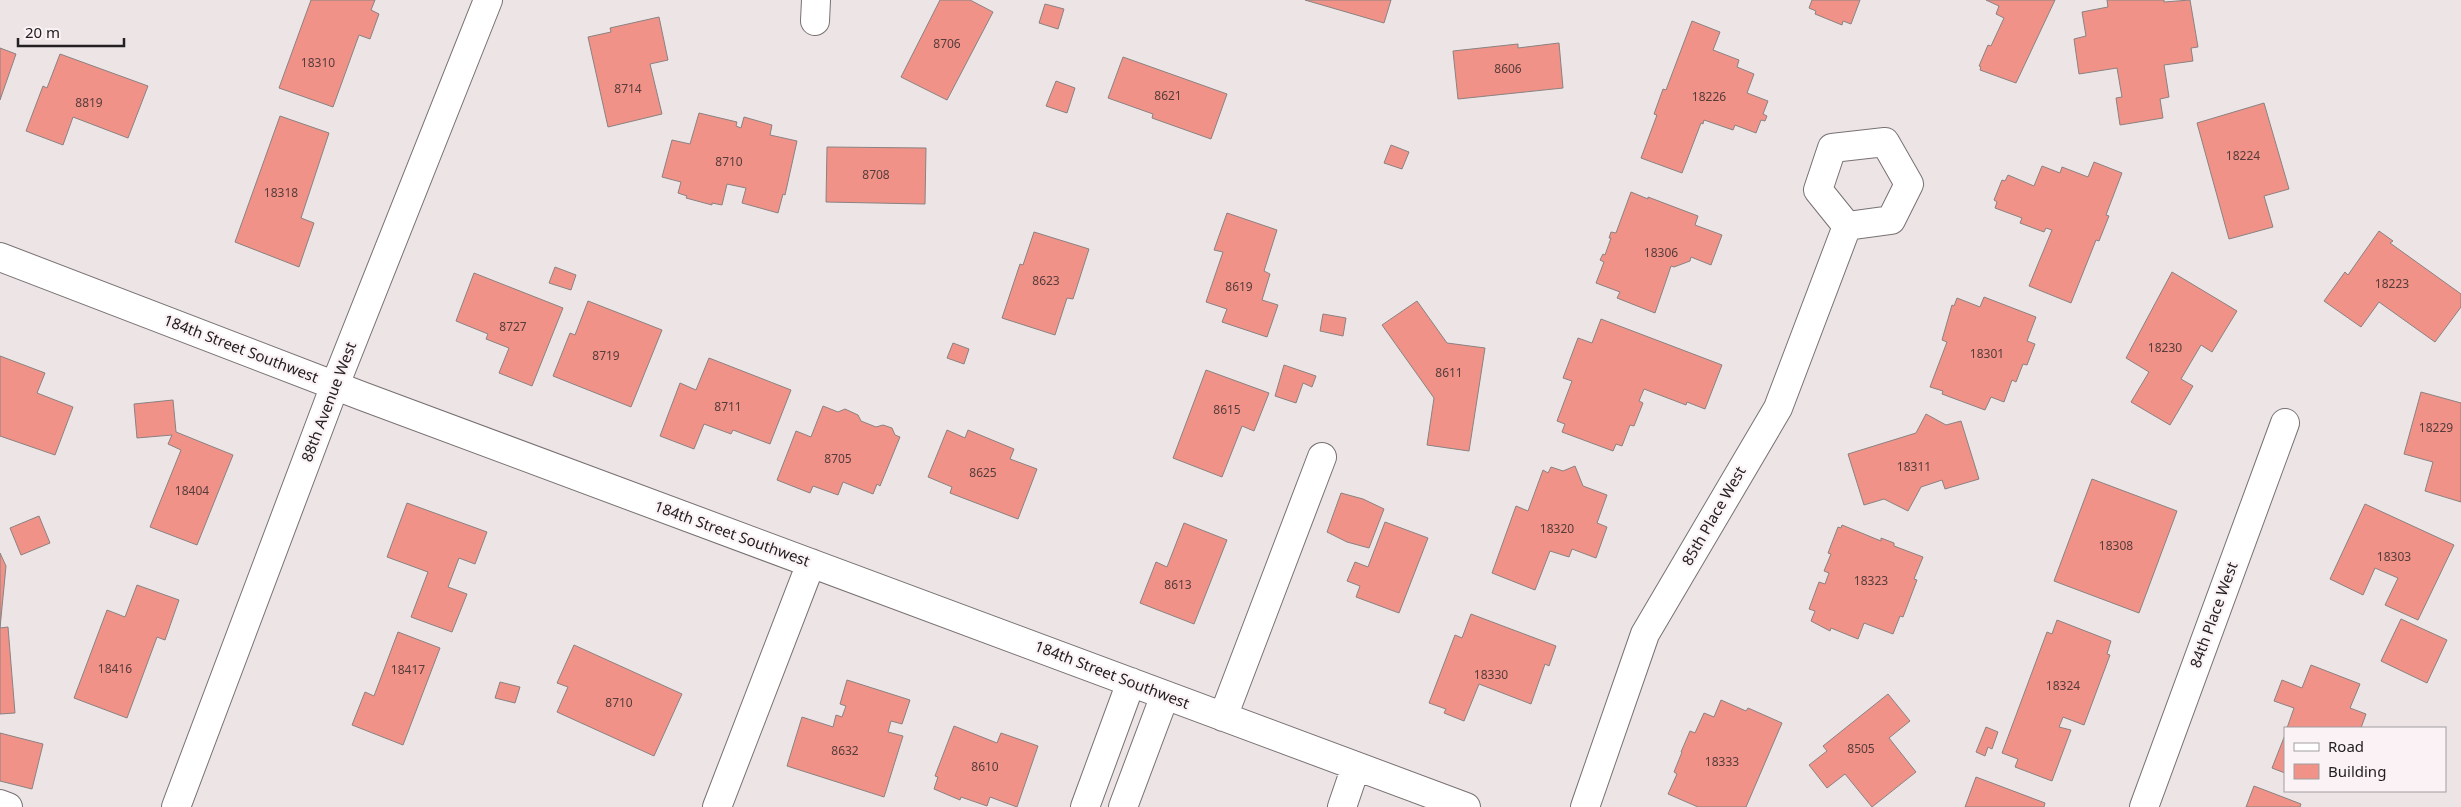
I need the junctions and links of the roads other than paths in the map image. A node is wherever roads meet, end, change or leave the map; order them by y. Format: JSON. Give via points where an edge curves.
{"nodes":[{"id":1,"x":485,"y":1,"type":"edge"},
{"id":2,"x":1848,"y":226,"type":"dead end"},
{"id":3,"x":0,"y":257,"type":"edge"},
{"id":4,"x":335,"y":385,"type":"junction"},
{"id":5,"x":2285,"y":423,"type":"dead end"},
{"id":6,"x":1322,"y":458,"type":"dead end"},
{"id":7,"x":811,"y":563,"type":"junction"},
{"id":8,"x":1131,"y":682,"type":"junction"},
{"id":9,"x":1165,"y":695,"type":"junction"},
{"id":10,"x":1223,"y":717,"type":"junction"},
{"id":11,"x":1356,"y":766,"type":"junction"},
{"id":12,"x":0,"y":804,"type":"edge"},
{"id":13,"x":8,"y":807,"type":"edge"},
{"id":14,"x":176,"y":807,"type":"edge"},
{"id":15,"x":717,"y":807,"type":"edge"},
{"id":16,"x":1086,"y":807,"type":"edge"},
{"id":17,"x":1123,"y":807,"type":"edge"},
{"id":18,"x":1342,"y":807,"type":"edge"},
{"id":19,"x":1466,"y":807,"type":"edge"},
{"id":20,"x":1585,"y":807,"type":"edge"},
{"id":21,"x":2144,"y":807,"type":"edge"}],
"edges":[{"from":1,"to":4,"type":"street","name":"88th Avenue West"},
{"from":2,"to":20,"type":"street","name":"85th Place West","via":[[1778,408],[1645,634]]},
{"from":3,"to":4,"type":"street","name":"184th Street Southwest"},
{"from":4,"to":7,"type":"street","name":"184th Street Southwest"},
{"from":4,"to":14,"type":"street","name":"88th Avenue West"},
{"from":5,"to":21,"type":"street","name":"84th Place West"},
{"from":6,"to":10,"type":"street"},
{"from":7,"to":8,"type":"street","name":"184th Street Southwest"},
{"from":7,"to":15,"type":"street"},
{"from":8,"to":9,"type":"street","name":"184th Street Southwest"},
{"from":8,"to":16,"type":"street"},
{"from":9,"to":10,"type":"street","name":"184th Street Southwest"},
{"from":9,"to":17,"type":"street"},
{"from":10,"to":11,"type":"street","name":"184th Street Southwest"},
{"from":11,"to":18,"type":"street"},
{"from":11,"to":19,"type":"street","name":"184th Street Southwest"},
{"from":12,"to":13,"type":"street"}]}
